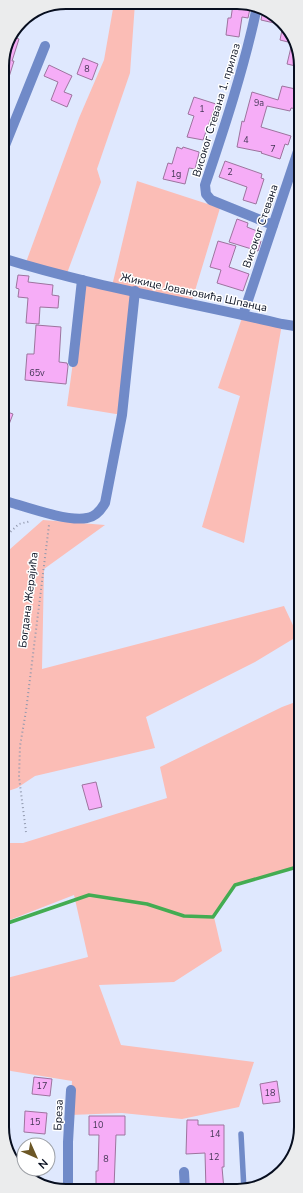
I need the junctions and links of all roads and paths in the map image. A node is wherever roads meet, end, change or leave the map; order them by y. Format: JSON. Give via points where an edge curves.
{"nodes":[{"id":1,"x":256,"y":12,"type":"edge"},
{"id":2,"x":45,"y":46,"type":"dead end"},
{"id":3,"x":9,"y":136,"type":"edge"},
{"id":4,"x":294,"y":163,"type":"edge"},
{"id":5,"x":273,"y":226,"type":"junction"},
{"id":6,"x":9,"y":260,"type":"edge"},
{"id":7,"x":82,"y":280,"type":"junction"},
{"id":8,"x":135,"y":291,"type":"junction"},
{"id":9,"x":243,"y":315,"type":"junction"},
{"id":10,"x":294,"y":326,"type":"edge"},
{"id":11,"x":73,"y":362,"type":"dead end"},
{"id":12,"x":9,"y":502,"type":"edge"},
{"id":13,"x":46,"y":513,"type":"junction"},
{"id":14,"x":9,"y":533,"type":"edge"},
{"id":15,"x":26,"y":832,"type":"dead end"},
{"id":16,"x":71,"y":1090,"type":"dead end"},
{"id":17,"x":241,"y":1134,"type":"dead end"},
{"id":18,"x":184,"y":1172,"type":"dead end"},
{"id":19,"x":68,"y":1184,"type":"edge"},
{"id":20,"x":184,"y":1184,"type":"edge"},
{"id":21,"x":244,"y":1184,"type":"edge"}],
"edges":[{"from":1,"to":5,"type":"street","name":"Високог Стевана 1. прилаз","via":[[228,117],[205,185],[206,194],[211,200]]},
{"from":2,"to":3,"type":"street"},
{"from":4,"to":5,"type":"street","name":"Високог Стевана"},
{"from":5,"to":9,"type":"street","name":"Високог Стевана"},
{"from":6,"to":7,"type":"street","name":"Жикице Јовановића Шпанца"},
{"from":7,"to":8,"type":"street","name":"Жикице Јовановића Шпанца"},
{"from":7,"to":11,"type":"street"},
{"from":8,"to":9,"type":"street","name":"Жикице Јовановића Шпанца"},
{"from":8,"to":13,"type":"street","via":[[122,415],[105,503],[98,512],[86,519]]},
{"from":9,"to":10,"type":"street","name":"Жикице Јовановића Шпанца"},
{"from":12,"to":13,"type":"street"},
{"from":13,"to":14,"type":"path","via":[[19,524]]},
{"from":13,"to":15,"type":"path","name":"Богдана Жерајића","via":[[26,711],[20,746],[19,777]]},
{"from":16,"to":19,"type":"street","name":"Бреза"},
{"from":17,"to":21,"type":"lane"},
{"from":18,"to":20,"type":"street"}]}
